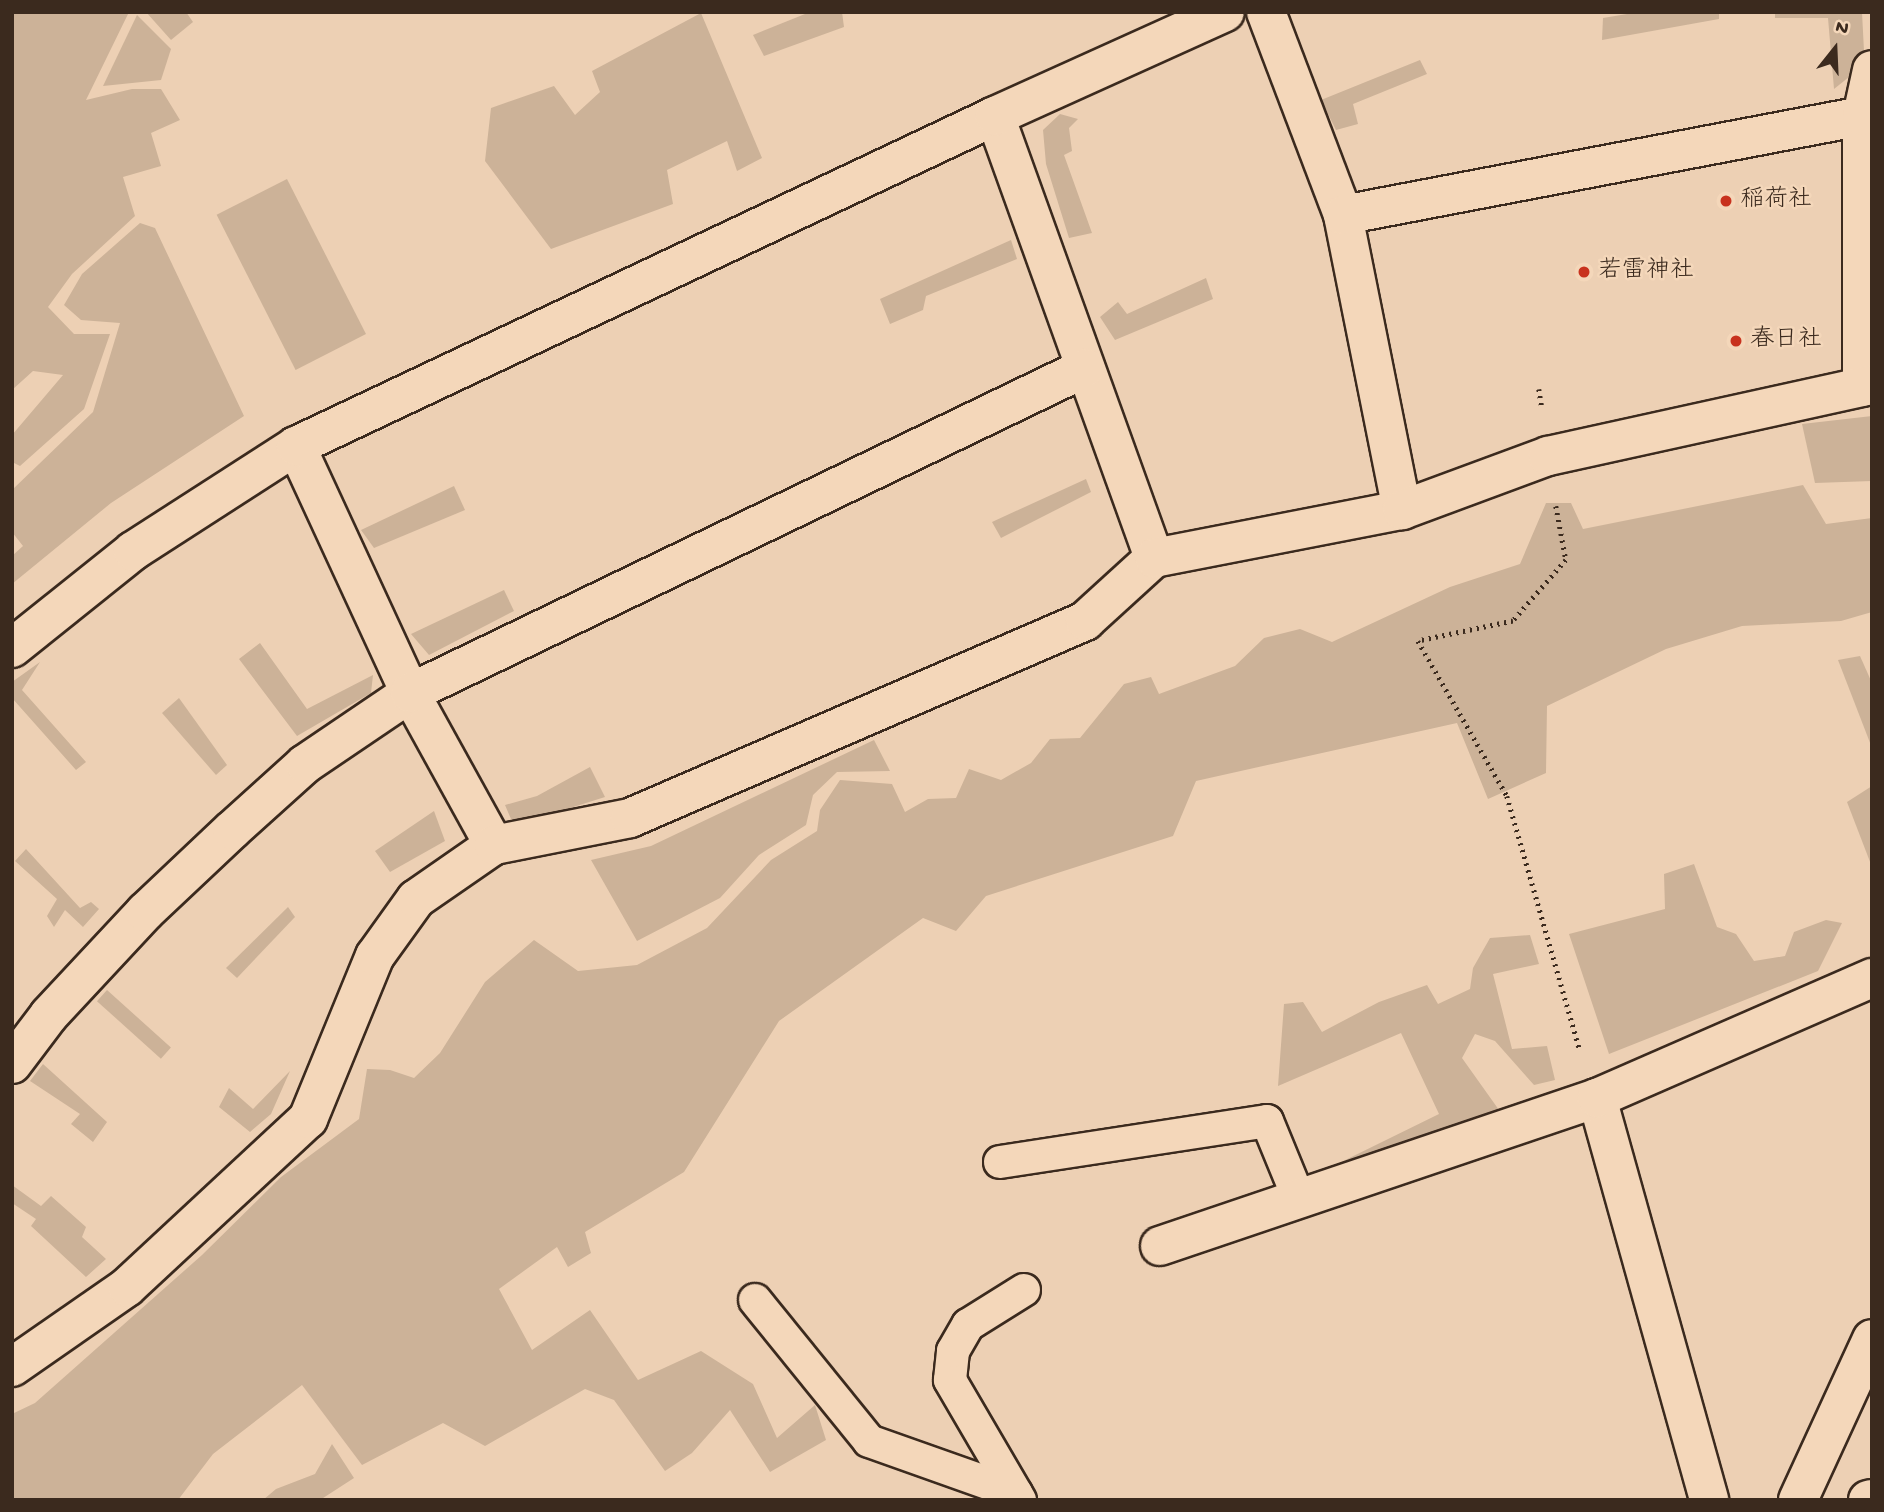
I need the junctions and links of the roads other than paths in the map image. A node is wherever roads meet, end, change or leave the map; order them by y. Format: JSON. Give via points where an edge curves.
{"nodes":[{"id":1,"x":1225,"y":12,"type":"edge"},
{"id":2,"x":1266,"y":12,"type":"edge"},
{"id":3,"x":1872,"y":70,"type":"edge"},
{"id":4,"x":995,"y":116,"type":"junction"},
{"id":5,"x":1862,"y":117,"type":"junction"},
{"id":6,"x":1343,"y":215,"type":"junction"},
{"id":7,"x":1085,"y":368,"type":"junction"},
{"id":8,"x":1867,"y":386,"type":"edge"},
{"id":9,"x":296,"y":446,"type":"junction"},
{"id":10,"x":1402,"y":510,"type":"junction"},
{"id":11,"x":1154,"y":558,"type":"junction"},
{"id":12,"x":12,"y":648,"type":"edge"},
{"id":13,"x":410,"y":693,"type":"junction"},
{"id":14,"x":494,"y":845,"type":"junction"},
{"id":15,"x":1872,"y":978,"type":"edge"},
{"id":16,"x":12,"y":1064,"type":"edge"},
{"id":17,"x":1597,"y":1098,"type":"junction"},
{"id":18,"x":1000,"y":1162,"type":"dead end"},
{"id":19,"x":1299,"y":1199,"type":"junction"},
{"id":20,"x":1160,"y":1246,"type":"dead end"},
{"id":21,"x":1024,"y":1290,"type":"dead end"},
{"id":22,"x":755,"y":1300,"type":"dead end"},
{"id":23,"x":1872,"y":1339,"type":"edge"},
{"id":24,"x":12,"y":1367,"type":"edge"},
{"id":25,"x":1018,"y":1497,"type":"edge"},
{"id":26,"x":1709,"y":1500,"type":"edge"},
{"id":27,"x":1798,"y":1500,"type":"edge"}],
"edges":[{"from":1,"to":4,"type":"street"},
{"from":2,"to":6,"type":"street"},
{"from":3,"to":5,"type":"street"},
{"from":4,"to":7,"type":"street"},
{"from":4,"to":9,"type":"street"},
{"from":5,"to":6,"type":"street"},
{"from":5,"to":8,"type":"street"},
{"from":6,"to":10,"type":"street"},
{"from":7,"to":11,"type":"street"},
{"from":7,"to":13,"type":"street"},
{"from":8,"to":10,"type":"street","via":[[1548,456]]},
{"from":9,"to":12,"type":"street","via":[[133,551]]},
{"from":9,"to":13,"type":"street"},
{"from":10,"to":11,"type":"street"},
{"from":11,"to":14,"type":"street","via":[[1085,621],[1060,632],[630,818]]},
{"from":13,"to":14,"type":"street"},
{"from":13,"to":16,"type":"street","via":[[305,764],[232,830],[136,922],[49,1015]]},
{"from":14,"to":24,"type":"street","via":[[416,899],[375,956],[308,1119],[127,1287]]},
{"from":15,"to":17,"type":"street"},
{"from":17,"to":19,"type":"street"},
{"from":17,"to":26,"type":"street"},
{"from":18,"to":19,"type":"lane","via":[[1267,1121]]},
{"from":19,"to":20,"type":"street"},
{"from":21,"to":25,"type":"lane","via":[[968,1325],[953,1351],[950,1380]]},
{"from":22,"to":25,"type":"lane","via":[[869,1441]]},
{"from":23,"to":27,"type":"street"}]}
